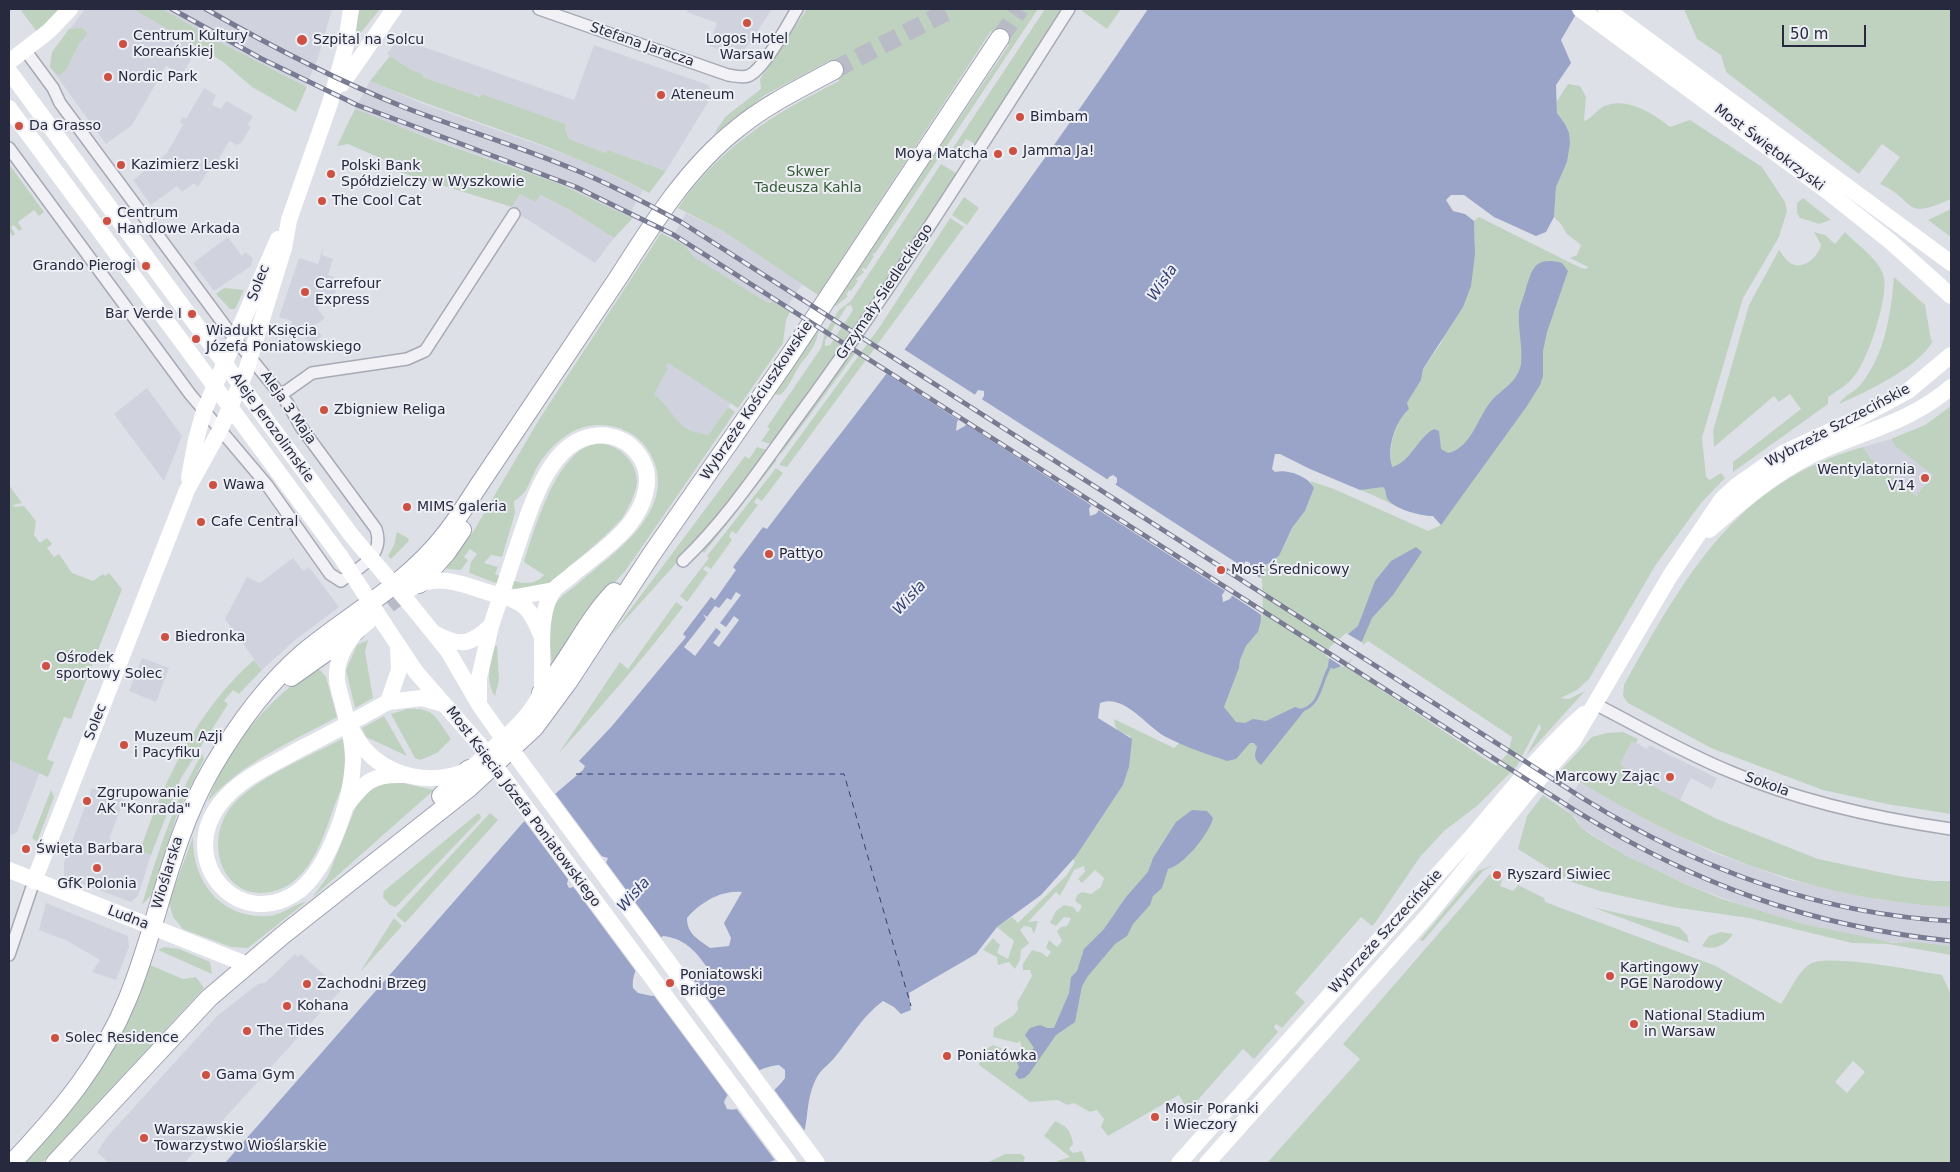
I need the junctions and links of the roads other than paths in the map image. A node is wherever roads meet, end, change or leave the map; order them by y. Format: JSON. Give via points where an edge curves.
{"nodes":[{"id":1,"x":70,"y":9,"type":"edge"},
{"id":2,"x":351,"y":9,"type":"edge"},
{"id":3,"x":539,"y":9,"type":"edge"},
{"id":4,"x":798,"y":9,"type":"edge"},
{"id":5,"x":1069,"y":9,"type":"edge"},
{"id":6,"x":1580,"y":9,"type":"edge"},
{"id":7,"x":1606,"y":9,"type":"edge"},
{"id":8,"x":389,"y":12,"type":"edge"},
{"id":9,"x":348,"y":31,"type":"junction"},
{"id":10,"x":1000,"y":38,"type":"tunnel mouth"},
{"id":11,"x":371,"y":39,"type":"junction"},
{"id":12,"x":25,"y":50,"type":"junction"},
{"id":13,"x":9,"y":62,"type":"edge"},
{"id":14,"x":9,"y":70,"type":"edge"},
{"id":15,"x":834,"y":70,"type":"tunnel mouth"},
{"id":16,"x":330,"y":103,"type":"junction"},
{"id":17,"x":9,"y":108,"type":"edge"},
{"id":18,"x":9,"y":148,"type":"edge"},
{"id":19,"x":514,"y":214,"type":"dead end"},
{"id":20,"x":289,"y":220,"type":"junction"},
{"id":21,"x":1951,"y":263,"type":"edge"},
{"id":22,"x":1951,"y":296,"type":"edge"},
{"id":23,"x":236,"y":340,"type":"junction"},
{"id":24,"x":1951,"y":355,"type":"edge"},
{"id":25,"x":250,"y":356,"type":"junction"},
{"id":26,"x":1951,"y":387,"type":"edge"},
{"id":27,"x":281,"y":395,"type":"junction"},
{"id":28,"x":204,"y":411,"type":"junction"},
{"id":29,"x":220,"y":430,"type":"junction"},
{"id":30,"x":518,"y":430,"type":"junction"},
{"id":31,"x":187,"y":490,"type":"junction"},
{"id":32,"x":1691,"y":547,"type":"junction"},
{"id":33,"x":651,"y":555,"type":"junction"},
{"id":34,"x":683,"y":561,"type":"dead end"},
{"id":35,"x":554,"y":590,"type":"junction"},
{"id":36,"x":413,"y":593,"type":"junction"},
{"id":37,"x":510,"y":598,"type":"junction"},
{"id":38,"x":372,"y":618,"type":"junction"},
{"id":39,"x":491,"y":626,"type":"junction"},
{"id":40,"x":356,"y":631,"type":"junction"},
{"id":41,"x":436,"y":634,"type":"junction"},
{"id":42,"x":541,"y":635,"type":"junction"},
{"id":43,"x":398,"y":646,"type":"junction"},
{"id":44,"x":541,"y":693,"type":"junction"},
{"id":45,"x":388,"y":702,"type":"junction"},
{"id":46,"x":1595,"y":704,"type":"junction"},
{"id":47,"x":447,"y":706,"type":"junction"},
{"id":48,"x":480,"y":706,"type":"junction"},
{"id":49,"x":252,"y":708,"type":"junction"},
{"id":50,"x":346,"y":720,"type":"junction"},
{"id":51,"x":469,"y":769,"type":"junction"},
{"id":52,"x":404,"y":775,"type":"junction"},
{"id":53,"x":344,"y":808,"type":"junction"},
{"id":54,"x":1951,"y":828,"type":"edge"},
{"id":55,"x":9,"y":870,"type":"edge"},
{"id":56,"x":34,"y":881,"type":"junction"},
{"id":57,"x":340,"y":889,"type":"junction"},
{"id":58,"x":152,"y":927,"type":"junction"},
{"id":59,"x":9,"y":955,"type":"edge"},
{"id":60,"x":248,"y":965,"type":"junction"},
{"id":61,"x":12,"y":1163,"type":"edge"},
{"id":62,"x":55,"y":1163,"type":"edge"},
{"id":63,"x":789,"y":1163,"type":"edge"},
{"id":64,"x":817,"y":1163,"type":"edge"},
{"id":65,"x":1179,"y":1163,"type":"edge"},
{"id":66,"x":1207,"y":1163,"type":"edge"}],
"edges":[{"from":1,"to":12,"type":"main road"},
{"from":2,"to":9,"type":"main road","name":"Solec"},
{"from":3,"to":4,"type":"street","name":"Stefana Jaracza","via":[[728,75],[747,76],[762,63]]},
{"from":5,"to":34,"type":"street","name":"Grzymały-Siedleckiego","via":[[839,361],[726,515]]},
{"from":6,"to":22,"type":"main road","name":"Most Świętokrzyski","via":[[1827,191]]},
{"from":7,"to":21,"type":"main road","name":"Most Świętokrzyski"},
{"from":8,"to":11,"type":"main road","name":"Solec"},
{"from":9,"to":11,"type":"main road","via":[[358,40]]},
{"from":9,"to":16,"type":"main road","name":"Solec"},
{"from":10,"to":33,"type":"main road","name":"Wybrzeże Kościuszkowskie","via":[[788,358]]},
{"from":11,"to":16,"type":"main road","name":"Solec"},
{"from":12,"to":13,"type":"main road"},
{"from":12,"to":23,"type":"street","name":"Aleja 3 Maja","via":[[60,103]]},
{"from":14,"to":36,"type":"main road","name":"Aleje Jerozolimskie","bridge":true,"via":[[352,536]]},
{"from":15,"to":30,"type":"main road","via":[[754,116],[706,158],[635,252]]},
{"from":16,"to":20,"type":"main road","name":"Solec"},
{"from":17,"to":38,"type":"main road","name":"Aleje Jerozolimskie","bridge":true,"via":[[336,551]]},
{"from":18,"to":28,"type":"street"},
{"from":19,"to":27,"type":"street","via":[[425,351],[418,356],[312,374]]},
{"from":20,"to":23,"type":"main road","name":"Solec","via":[[267,262]]},
{"from":20,"to":25,"type":"main road","name":"Solec","via":[[284,248]]},
{"from":23,"to":25,"type":"street","name":"Aleja 3 Maja"},
{"from":23,"to":28,"type":"main road","name":"Solec"},
{"from":24,"to":32,"type":"main road","name":"Wybrzeże Szczecińskie","via":[[1908,391],[1870,413],[1783,453],[1736,486],[1722,499]]},
{"from":25,"to":27,"type":"street","name":"Aleja 3 Maja"},
{"from":25,"to":29,"type":"main road","name":"Solec"},
{"from":26,"to":32,"type":"main road","name":"Wybrzeże Szczecińskie","via":[[1914,413],[1815,454],[1773,478],[1745,498]]},
{"from":27,"to":29,"type":"street","name":"Aleja 3 Maja","via":[[379,537],[374,557],[342,581],[330,574],[267,485]]},
{"from":28,"to":29,"type":"street"},
{"from":28,"to":31,"type":"main road","name":"Solec"},
{"from":29,"to":31,"type":"main road","name":"Solec"},
{"from":30,"to":36,"type":"main road","via":[[503,466],[447,552]]},
{"from":30,"to":38,"type":"main road","via":[[444,536]]},
{"from":31,"to":56,"type":"main road","name":"Solec"},
{"from":32,"to":46,"type":"main road","name":"Wybrzeże Szczecińskie","via":[[1670,576]]},
{"from":33,"to":44,"type":"main road","via":[[610,596]]},
{"from":33,"to":57,"type":"main road","name":"Wybrzeże Kościuszkowskie","via":[[556,700],[534,728],[505,757]]},
{"from":35,"to":37,"type":"main road"},
{"from":35,"to":39,"type":"main road","bridge":true,"via":[[619,535],[632,522],[641,505],[647,482],[645,468],[639,455],[625,442],[608,436],[590,436],[556,460],[540,485]]},
{"from":35,"to":42,"type":"main road"},
{"from":36,"to":37,"type":"main road","via":[[451,581]]},
{"from":36,"to":41,"type":"main road","name":"Aleje Jerozolimskie"},
{"from":37,"to":42,"type":"main road","via":[[531,614]]},
{"from":38,"to":40,"type":"main road"},
{"from":38,"to":43,"type":"main road","name":"Aleje Jerozolimskie"},
{"from":38,"to":49,"type":"main road","name":"Wioślarska","via":[[295,661]]},
{"from":39,"to":41,"type":"main road","via":[[467,643],[452,642]]},
{"from":39,"to":48,"type":"main road","via":[[479,683]]},
{"from":40,"to":49,"type":"main road"},
{"from":40,"to":50,"type":"main road","via":[[344,646],[337,667],[336,680]]},
{"from":41,"to":48,"type":"main road","name":"Most Księcia Józefa Poniatowskiego"},
{"from":42,"to":44,"type":"main road"},
{"from":43,"to":45,"type":"main road","via":[[398,670]]},
{"from":43,"to":47,"type":"main road","name":"Most Księcia Józefa Poniatowskiego"},
{"from":44,"to":51,"type":"main road","via":[[514,728]]},
{"from":45,"to":47,"type":"main road","via":[[428,698]]},
{"from":45,"to":53,"type":"main road","bridge":true,"via":[[248,778],[224,800],[211,818],[205,836],[205,855],[213,876],[226,891],[241,900],[262,904],[280,901],[300,890],[313,876],[329,850]]},
{"from":46,"to":54,"type":"street","name":"Sokola","via":[[1695,755],[1759,783],[1836,807]]},
{"from":46,"to":65,"type":"main road","name":"Wybrzeże Szczecińskie","via":[[1561,734]]},
{"from":46,"to":66,"type":"main road","name":"Wybrzeże Szczecińskie","via":[[1573,741],[1429,914]]},
{"from":47,"to":63,"type":"main road","name":"Most Księcia Józefa Poniatowskiego","bridge":true},
{"from":48,"to":64,"type":"main road","name":"Most Księcia Józefa Poniatowskiego","bridge":true},
{"from":49,"to":58,"type":"main road","name":"Wioślarska","via":[[218,757],[186,818]]},
{"from":50,"to":52,"type":"main road","via":[[368,753]]},
{"from":50,"to":53,"type":"main road","via":[[352,760]]},
{"from":51,"to":52,"type":"main road","via":[[440,779]]},
{"from":51,"to":57,"type":"main road","via":[[362,862]]},
{"from":52,"to":53,"type":"main road","via":[[371,779]]},
{"from":55,"to":56,"type":"main road","name":"Ludna"},
{"from":56,"to":58,"type":"main road","name":"Ludna"},
{"from":56,"to":59,"type":"street","name":"Solec"},
{"from":57,"to":60,"type":"main road"},
{"from":58,"to":60,"type":"main road","name":"Ludna"},
{"from":58,"to":61,"type":"main road","name":"Wioślarska","via":[[128,999],[103,1049],[64,1105]]},
{"from":60,"to":62,"type":"main road","via":[[196,1011]]}]}
